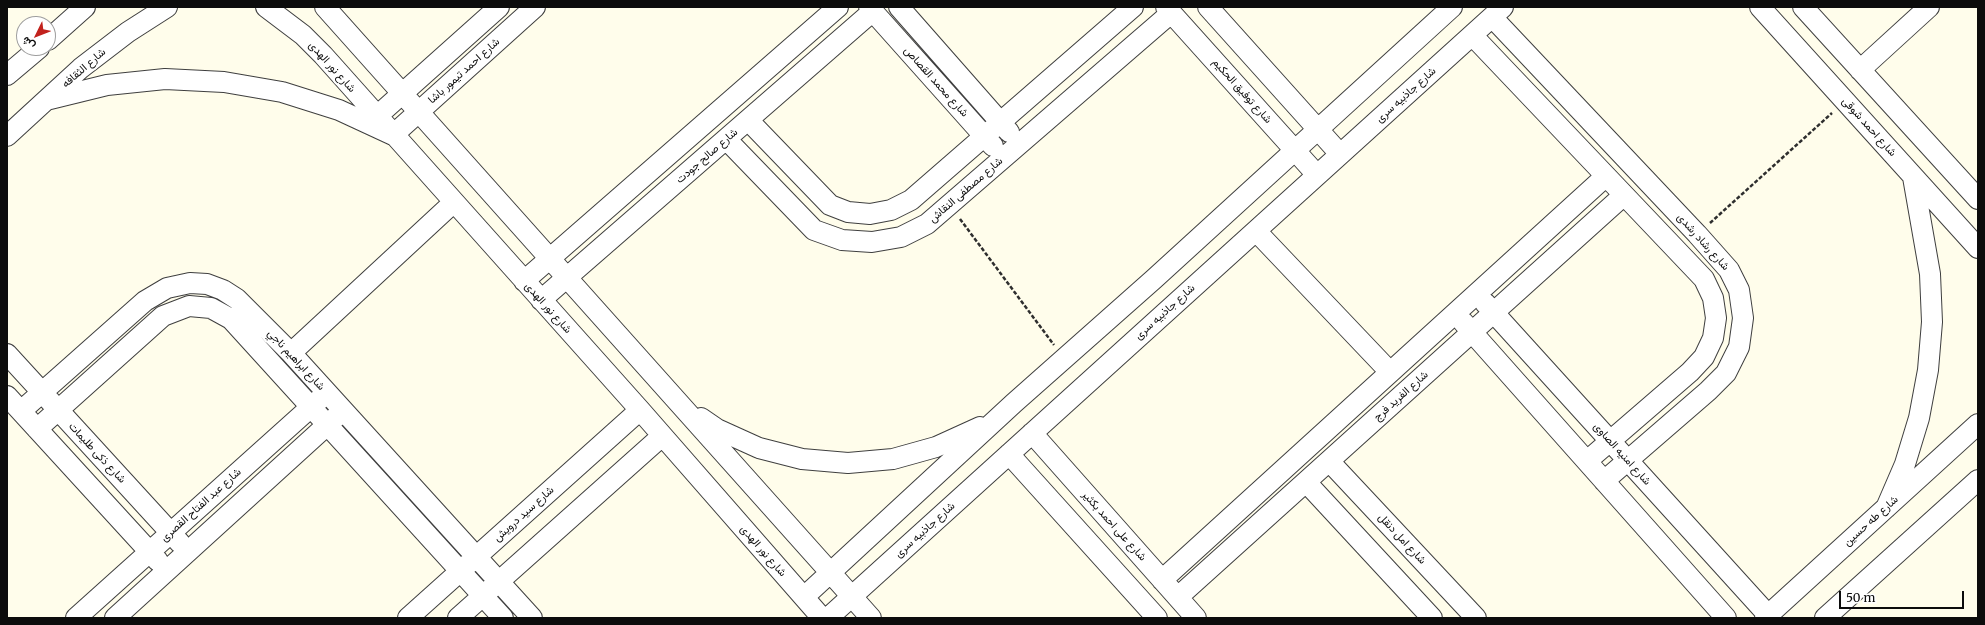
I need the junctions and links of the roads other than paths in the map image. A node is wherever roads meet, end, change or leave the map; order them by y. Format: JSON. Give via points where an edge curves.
{"nodes":[{"id":1,"x":85,"y":7,"type":"edge"},
{"id":2,"x":167,"y":7,"type":"edge"},
{"id":3,"x":266,"y":7,"type":"edge"},
{"id":4,"x":325,"y":7,"type":"edge"},
{"id":5,"x":498,"y":7,"type":"edge"},
{"id":6,"x":535,"y":7,"type":"edge"},
{"id":7,"x":838,"y":7,"type":"edge"},
{"id":8,"x":899,"y":7,"type":"edge"},
{"id":9,"x":1133,"y":7,"type":"edge"},
{"id":10,"x":1208,"y":7,"type":"edge"},
{"id":11,"x":1452,"y":7,"type":"edge"},
{"id":12,"x":1760,"y":7,"type":"edge"},
{"id":13,"x":1803,"y":7,"type":"edge"},
{"id":14,"x":1929,"y":7,"type":"edge"},
{"id":15,"x":871,"y":9,"type":"edge"},
{"id":16,"x":1169,"y":10,"type":"edge"},
{"id":17,"x":1498,"y":12,"type":"edge"},
{"id":18,"x":56,"y":33,"type":"edge"},
{"id":19,"x":1472,"y":35,"type":"junction"},
{"id":20,"x":30,"y":56,"type":"edge"},
{"id":21,"x":1860,"y":70,"type":"junction"},
{"id":22,"x":7,"y":75,"type":"edge"},
{"id":23,"x":402,"y":94,"type":"junction"},
{"id":24,"x":50,"y":99,"type":"junction"},
{"id":25,"x":418,"y":112,"type":"junction"},
{"id":26,"x":376,"y":117,"type":"junction"},
{"id":27,"x":748,"y":120,"type":"junction"},
{"id":28,"x":1000,"y":122,"type":"junction"},
{"id":29,"x":698,"y":129,"type":"junction"},
{"id":30,"x":1318,"y":130,"type":"junction"},
{"id":31,"x":393,"y":135,"type":"junction"},
{"id":32,"x":7,"y":136,"type":"edge"},
{"id":33,"x":984,"y":136,"type":"junction"},
{"id":34,"x":721,"y":143,"type":"junction"},
{"id":35,"x":1019,"y":144,"type":"junction"},
{"id":36,"x":1295,"y":150,"type":"junction"},
{"id":37,"x":1340,"y":154,"type":"junction"},
{"id":38,"x":1003,"y":158,"type":"junction"},
{"id":39,"x":1317,"y":175,"type":"junction"},
{"id":40,"x":1606,"y":176,"type":"junction"},
{"id":41,"x":1913,"y":177,"type":"junction"},
{"id":42,"x":1624,"y":195,"type":"junction"},
{"id":43,"x":1976,"y":195,"type":"edge"},
{"id":44,"x":454,"y":202,"type":"junction"},
{"id":45,"x":848,"y":212,"type":"junction"},
{"id":46,"x":1256,"y":231,"type":"junction"},
{"id":47,"x":1697,"y":234,"type":"junction"},
{"id":48,"x":842,"y":240,"type":"junction"},
{"id":49,"x":1978,"y":248,"type":"edge"},
{"id":50,"x":1678,"y":252,"type":"junction"},
{"id":51,"x":549,"y":258,"type":"junction"},
{"id":52,"x":566,"y":278,"type":"junction"},
{"id":53,"x":1154,"y":279,"type":"junction"},
{"id":54,"x":524,"y":281,"type":"junction"},
{"id":55,"x":190,"y":283,"type":"junction"},
{"id":56,"x":1476,"y":294,"type":"junction"},
{"id":57,"x":541,"y":300,"type":"junction"},
{"id":58,"x":1175,"y":304,"type":"junction"},
{"id":59,"x":189,"y":306,"type":"junction"},
{"id":60,"x":1494,"y":312,"type":"junction"},
{"id":61,"x":1455,"y":313,"type":"junction"},
{"id":62,"x":1472,"y":332,"type":"junction"},
{"id":63,"x":291,"y":353,"type":"junction"},
{"id":64,"x":7,"y":354,"type":"edge"},
{"id":65,"x":1390,"y":372,"type":"junction"},
{"id":66,"x":42,"y":392,"type":"junction"},
{"id":67,"x":326,"y":392,"type":"junction"},
{"id":68,"x":7,"y":396,"type":"edge"},
{"id":69,"x":680,"y":403,"type":"junction"},
{"id":70,"x":1014,"y":403,"type":"junction"},
{"id":71,"x":311,"y":407,"type":"junction"},
{"id":72,"x":58,"y":409,"type":"junction"},
{"id":73,"x":21,"y":410,"type":"junction"},
{"id":74,"x":640,"y":410,"type":"junction"},
{"id":75,"x":343,"y":411,"type":"junction"},
{"id":76,"x":1978,"y":424,"type":"edge"},
{"id":77,"x":328,"y":425,"type":"junction"},
{"id":78,"x":37,"y":429,"type":"junction"},
{"id":79,"x":1032,"y":433,"type":"junction"},
{"id":80,"x":662,"y":436,"type":"junction"},
{"id":81,"x":1610,"y":441,"type":"junction"},
{"id":82,"x":1009,"y":454,"type":"junction"},
{"id":83,"x":1628,"y":460,"type":"junction"},
{"id":84,"x":1329,"y":461,"type":"junction"},
{"id":85,"x":1587,"y":461,"type":"junction"},
{"id":86,"x":1978,"y":480,"type":"edge"},
{"id":87,"x":1604,"y":481,"type":"junction"},
{"id":88,"x":1306,"y":482,"type":"junction"},
{"id":89,"x":1886,"y":508,"type":"junction"},
{"id":90,"x":171,"y":533,"type":"junction"},
{"id":91,"x":188,"y":551,"type":"junction"},
{"id":92,"x":149,"y":552,"type":"junction"},
{"id":93,"x":476,"y":557,"type":"junction"},
{"id":94,"x":167,"y":571,"type":"junction"},
{"id":95,"x":460,"y":571,"type":"junction"},
{"id":96,"x":831,"y":573,"type":"junction"},
{"id":97,"x":1162,"y":580,"type":"junction"},
{"id":98,"x":499,"y":582,"type":"junction"},
{"id":99,"x":483,"y":596,"type":"junction"},
{"id":100,"x":852,"y":596,"type":"junction"},
{"id":101,"x":804,"y":597,"type":"junction"},
{"id":102,"x":1178,"y":597,"type":"junction"},
{"id":103,"x":1425,"y":616,"type":"edge"},
{"id":104,"x":1767,"y":617,"type":"edge"},
{"id":105,"x":76,"y":618,"type":"edge"},
{"id":106,"x":115,"y":618,"type":"edge"},
{"id":107,"x":408,"y":618,"type":"edge"},
{"id":108,"x":458,"y":618,"type":"edge"},
{"id":109,"x":503,"y":618,"type":"edge"},
{"id":110,"x":532,"y":618,"type":"edge"},
{"id":111,"x":822,"y":618,"type":"edge"},
{"id":112,"x":828,"y":618,"type":"edge"},
{"id":113,"x":871,"y":618,"type":"edge"},
{"id":114,"x":1157,"y":618,"type":"edge"},
{"id":115,"x":1196,"y":618,"type":"edge"},
{"id":116,"x":1476,"y":618,"type":"edge"},
{"id":117,"x":1726,"y":618,"type":"edge"},
{"id":118,"x":1825,"y":618,"type":"edge"}],
"edges":[{"from":1,"to":18,"type":"street"},
{"from":2,"to":24,"type":"street","name":"شارع الثقافه","via":[[87,63]]},
{"from":3,"to":26,"type":"street","name":"شارع نور الهدى","via":[[303,35]]},
{"from":4,"to":23,"type":"street"},
{"from":5,"to":23,"type":"street"},
{"from":6,"to":25,"type":"street","name":"شارع احمد تيمور باشا"},
{"from":7,"to":29,"type":"street"},
{"from":8,"to":28,"type":"street","name":"شارع محمد القصاص"},
{"from":9,"to":28,"type":"street"},
{"from":10,"to":30,"type":"street"},
{"from":11,"to":30,"type":"street"},
{"from":12,"to":41,"type":"street","name":"شارع احمد شوقى"},
{"from":13,"to":21,"type":"street"},
{"from":14,"to":21,"type":"street"},
{"from":15,"to":27,"type":"street","name":"شارع صالح جودت"},
{"from":15,"to":33,"type":"street","name":"شارع محمد القصاص"},
{"from":16,"to":35,"type":"street","name":"شارع مصطفى النقاش"},
{"from":16,"to":36,"type":"street","name":"شارع توفيق الحكيم"},
{"from":17,"to":19,"type":"street","name":"شارع جاذبيه سرى"},
{"from":17,"to":47,"type":"street","name":"شارع رشاد رشدى"},
{"from":19,"to":37,"type":"street","name":"شارع جاذبيه سرى"},
{"from":19,"to":40,"type":"street"},
{"from":20,"to":22,"type":"street"},
{"from":21,"to":43,"type":"street"},
{"from":23,"to":25,"type":"street"},
{"from":23,"to":26,"type":"street"},
{"from":24,"to":31,"type":"street","via":[[107,85],[166,79],[224,82],[282,92],[339,110]]},
{"from":24,"to":32,"type":"street","name":"شارع الثقافه"},
{"from":25,"to":31,"type":"street","name":"شارع احمد تيمور باشا"},
{"from":25,"to":51,"type":"street"},
{"from":26,"to":31,"type":"street","name":"شارع نور الهدى"},
{"from":27,"to":34,"type":"street","name":"شارع صالح جودت"},
{"from":27,"to":45,"type":"street","via":[[830,205]]},
{"from":28,"to":33,"type":"street"},
{"from":28,"to":35,"type":"street","name":"شارع محمد القصاص"},
{"from":29,"to":34,"type":"street","name":"شارع مصطفى النقاش"},
{"from":29,"to":51,"type":"street"},
{"from":30,"to":36,"type":"street"},
{"from":30,"to":37,"type":"street"},
{"from":31,"to":44,"type":"street","name":"شارع نور الهدى"},
{"from":33,"to":38,"type":"street","name":"شارع محمد القصاص"},
{"from":33,"to":45,"type":"street","via":[[911,200],[891,210],[870,214]]},
{"from":34,"to":48,"type":"street","name":"شارع مصطفى النقاش","via":[[814,230]]},
{"from":34,"to":52,"type":"street","name":"شارع صالح جودت"},
{"from":35,"to":38,"type":"street","name":"شارع مصطفى النقاش"},
{"from":36,"to":39,"type":"street","name":"شارع توفيق الحكيم"},
{"from":36,"to":53,"type":"street"},
{"from":37,"to":39,"type":"street","name":"شارع جاذبيه سرى"},
{"from":38,"to":48,"type":"street","name":"شارع مصطفى النقاش","via":[[927,224],[901,237],[872,242]]},
{"from":39,"to":46,"type":"street","name":"شارع جاذبيه سرى"},
{"from":40,"to":42,"type":"street"},
{"from":40,"to":56,"type":"street"},
{"from":41,"to":49,"type":"street","name":"شارع احمد شوقى"},
{"from":41,"to":89,"type":"street","via":[[1930,274],[1932,322],[1928,370],[1919,418],[1905,464]]},
{"from":42,"to":50,"type":"street"},
{"from":42,"to":60,"type":"street","name":"شارع الفريد فرج"},
{"from":44,"to":54,"type":"street","name":"شارع نور الهدى"},
{"from":44,"to":63,"type":"street"},
{"from":45,"to":48,"type":"street"},
{"from":46,"to":58,"type":"street","name":"شارع جاذبيه سرى"},
{"from":46,"to":65,"type":"street"},
{"from":47,"to":50,"type":"street"},
{"from":47,"to":83,"type":"street","name":"شارع رشاد رشدى","via":[[1729,270],[1739,290],[1743,318],[1739,347],[1726,372]]},
{"from":50,"to":81,"type":"street","via":[[1704,279],[1713,298],[1716,318],[1713,338],[1704,357],[1690,372]]},
{"from":51,"to":52,"type":"street"},
{"from":51,"to":54,"type":"street"},
{"from":52,"to":57,"type":"street","name":"شارع صالح جودت"},
{"from":52,"to":69,"type":"street"},
{"from":53,"to":58,"type":"street"},
{"from":53,"to":70,"type":"street"},
{"from":54,"to":57,"type":"street","name":"شارع نور الهدى"},
{"from":55,"to":59,"type":"street"},
{"from":55,"to":63,"type":"street","name":"شارع ابراهيم ناجي","via":[[207,284],[233,296]]},
{"from":55,"to":66,"type":"street","name":"شارع ابراهيم ناجي","via":[[167,288],[145,301]]},
{"from":56,"to":60,"type":"street","name":"شارع امنيه الصاوى"},
{"from":56,"to":61,"type":"street"},
{"from":57,"to":74,"type":"street","name":"شارع نور الهدى"},
{"from":58,"to":79,"type":"street","name":"شارع جاذبيه سرى"},
{"from":59,"to":71,"type":"street","name":"شارع ابراهيم ناجي","via":[[211,308],[231,319]]},
{"from":59,"to":72,"type":"street","name":"شارع ابراهيم ناجي","via":[[163,316]]},
{"from":60,"to":62,"type":"street","name":"شارع الفريد فرج"},
{"from":60,"to":81,"type":"street","name":"شارع امنيه الصاوى"},
{"from":61,"to":62,"type":"street"},
{"from":61,"to":65,"type":"street"},
{"from":62,"to":84,"type":"street","name":"شارع الفريد فرج"},
{"from":62,"to":85,"type":"street"},
{"from":63,"to":67,"type":"street","name":"شارع ابراهيم ناجي"},
{"from":64,"to":66,"type":"street","name":"شارع ذكى طليمات"},
{"from":65,"to":97,"type":"street"},
{"from":66,"to":72,"type":"street","name":"شارع ذكى طليمات"},
{"from":66,"to":73,"type":"street","name":"شارع ابراهيم ناجي"},
{"from":67,"to":71,"type":"street","name":"شارع عبد الفتاح القصرى"},
{"from":67,"to":75,"type":"street","name":"شارع ابراهيم ناجي"},
{"from":68,"to":73,"type":"street"},
{"from":69,"to":70,"type":"street","via":[[717,429],[759,448],[802,459],[848,463],[892,459],[936,447],[977,428]]},
{"from":69,"to":96,"type":"street"},
{"from":70,"to":96,"type":"street"},
{"from":71,"to":77,"type":"street","name":"شارع ابراهيم ناجي"},
{"from":71,"to":90,"type":"street","name":"شارع عبد الفتاح القصرى"},
{"from":72,"to":78,"type":"street","name":"شارع ابراهيم ناجي"},
{"from":72,"to":90,"type":"street","name":"شارع ذكى طليمات"},
{"from":73,"to":78,"type":"street"},
{"from":74,"to":80,"type":"street","name":"شارع نور الهدى"},
{"from":74,"to":93,"type":"street","name":"شارع سيد درويش"},
{"from":75,"to":77,"type":"street"},
{"from":75,"to":93,"type":"street","name":"شارع ابراهيم ناجي"},
{"from":76,"to":89,"type":"street","name":"شارع طه حسين"},
{"from":77,"to":91,"type":"street"},
{"from":77,"to":95,"type":"street","name":"شارع ابراهيم ناجي"},
{"from":78,"to":92,"type":"street"},
{"from":79,"to":82,"type":"street","name":"شارع جاذبيه سرى"},
{"from":79,"to":97,"type":"street","name":"شارع على احمد بكثير"},
{"from":80,"to":98,"type":"street"},
{"from":80,"to":101,"type":"street","name":"شارع نور الهدى"},
{"from":81,"to":83,"type":"street","name":"شارع امنيه الصاوى"},
{"from":81,"to":85,"type":"street"},
{"from":82,"to":100,"type":"street","name":"شارع جاذبيه سرى"},
{"from":82,"to":114,"type":"street"},
{"from":83,"to":87,"type":"street","name":"شارع رشاد رشدى"},
{"from":83,"to":104,"type":"street","name":"شارع امنيه الصاوى"},
{"from":84,"to":88,"type":"street","name":"شارع الفريد فرج"},
{"from":84,"to":116,"type":"street","name":"شارع امل دنقل"},
{"from":85,"to":87,"type":"street"},
{"from":86,"to":118,"type":"street"},
{"from":87,"to":117,"type":"street"},
{"from":88,"to":102,"type":"street","name":"شارع الفريد فرج"},
{"from":88,"to":103,"type":"street"},
{"from":89,"to":104,"type":"street","name":"شارع طه حسين"},
{"from":90,"to":91,"type":"street","name":"شارع ذكى طليمات"},
{"from":90,"to":92,"type":"street","name":"شارع عبد الفتاح القصرى"},
{"from":91,"to":94,"type":"street"},
{"from":92,"to":94,"type":"street"},
{"from":92,"to":105,"type":"street","name":"شارع عبد الفتاح القصرى"},
{"from":93,"to":95,"type":"street","name":"شارع سيد درويش"},
{"from":93,"to":98,"type":"street","name":"شارع ابراهيم ناجي"},
{"from":94,"to":106,"type":"street"},
{"from":95,"to":99,"type":"street","name":"شارع ابراهيم ناجي"},
{"from":95,"to":107,"type":"street","name":"شارع سيد درويش"},
{"from":96,"to":100,"type":"street"},
{"from":96,"to":101,"type":"street"},
{"from":97,"to":102,"type":"street","name":"شارع على احمد بكثير"},
{"from":98,"to":99,"type":"street"},
{"from":98,"to":110,"type":"street","name":"شارع ابراهيم ناجي"},
{"from":99,"to":108,"type":"street"},
{"from":99,"to":109,"type":"street","name":"شارع ابراهيم ناجي"},
{"from":100,"to":112,"type":"street","name":"شارع جاذبيه سرى"},
{"from":100,"to":113,"type":"street"},
{"from":101,"to":111,"type":"street","name":"شارع نور الهدى"},
{"from":102,"to":115,"type":"street","name":"شارع على احمد بكثير"}]}
